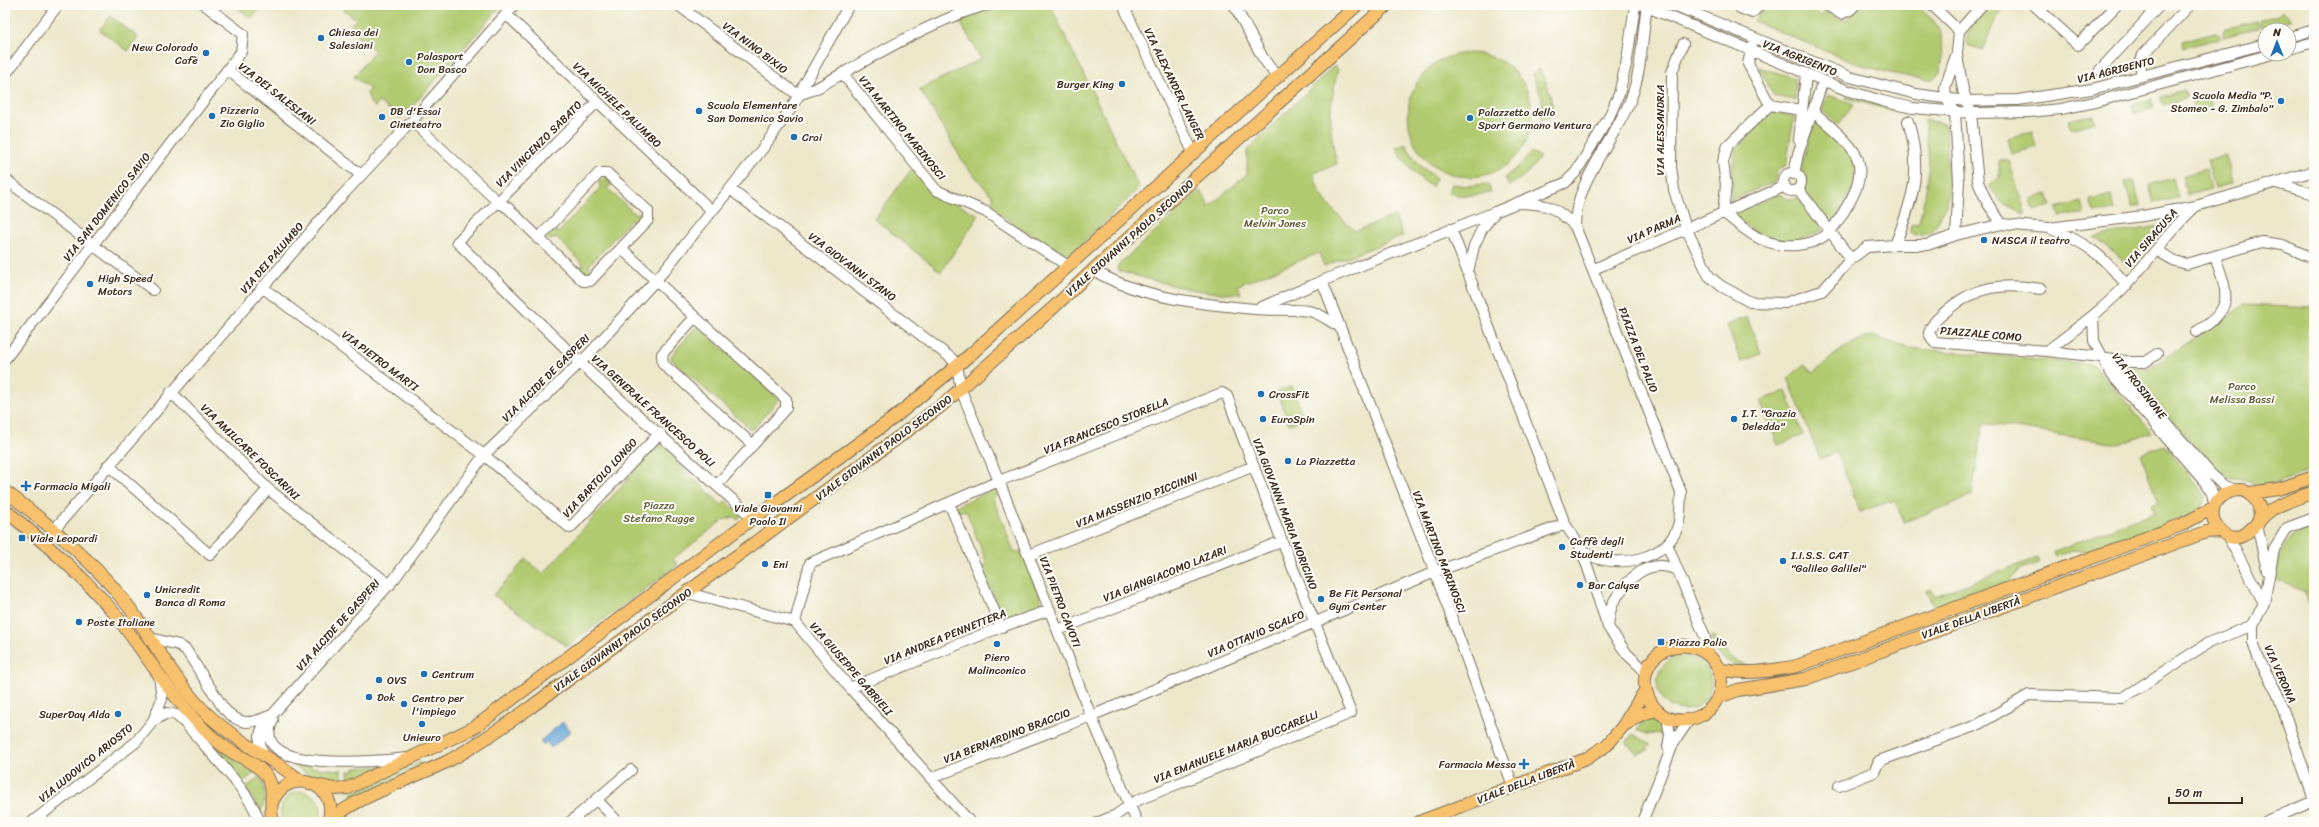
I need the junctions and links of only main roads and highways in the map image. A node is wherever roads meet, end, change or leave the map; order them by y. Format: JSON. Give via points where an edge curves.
{"nodes":[{"id":1,"x":1357,"y":5,"type":"edge"},
{"id":2,"x":1388,"y":5,"type":"edge"},
{"id":3,"x":2314,"y":477,"type":"edge"},
{"id":4,"x":5,"y":491,"type":"edge"},
{"id":5,"x":2314,"y":492,"type":"edge"},
{"id":6,"x":2250,"y":493,"type":"junction"},
{"id":7,"x":2214,"y":506,"type":"junction"},
{"id":8,"x":7,"y":514,"type":"edge"},
{"id":9,"x":753,"y":518,"type":"junction"},
{"id":10,"x":2258,"y":523,"type":"junction"},
{"id":11,"x":2224,"y":533,"type":"junction"},
{"id":12,"x":766,"y":534,"type":"junction"},
{"id":13,"x":1719,"y":668,"type":"junction"},
{"id":14,"x":1646,"y":683,"type":"junction"},
{"id":15,"x":521,"y":693,"type":"junction"},
{"id":16,"x":1719,"y":697,"type":"junction"},
{"id":17,"x":531,"y":707,"type":"junction"},
{"id":18,"x":1662,"y":714,"type":"junction"},
{"id":19,"x":1623,"y":726,"type":"junction"},
{"id":20,"x":301,"y":781,"type":"junction"},
{"id":21,"x":316,"y":785,"type":"junction"},
{"id":22,"x":271,"y":806,"type":"junction"},
{"id":23,"x":273,"y":822,"type":"edge"},
{"id":24,"x":329,"y":822,"type":"edge"},
{"id":25,"x":1419,"y":822,"type":"edge"}],
"edges":[{"from":1,"to":9,"type":"main road","name":"VIALE GIOVANNI PAOLO SECONDO","via":[[958,365],[895,417]]},
{"from":2,"to":12,"type":"main road","name":"VIALE GIOVANNI PAOLO SECONDO","via":[[961,390]]},
{"from":3,"to":6,"type":"main road","via":[[2278,489]]},
{"from":4,"to":20,"type":"main road","name":"VIALE GIOVANNI PAOLO SECONDO","via":[[53,531],[124,601],[190,695],[204,710],[230,734]]},
{"from":5,"to":10,"type":"main road","name":"VIALE DELLA LIBERTÀ","via":[[2270,510]]},
{"from":6,"to":7,"type":"main road","name":"VIALE DELLA LIBERTÀ","via":[[2233,489],[2222,494]]},
{"from":6,"to":10,"type":"main road","via":[[2259,506]]},
{"from":7,"to":11,"type":"main road","via":[[2213,517]]},
{"from":7,"to":13,"type":"main road","name":"VIALE DELLA LIBERTÀ","via":[[2200,517],[2174,528],[1815,660],[1751,673]]},
{"from":8,"to":22,"type":"main road","via":[[71,568],[108,607],[178,702],[208,733],[266,775],[272,787]]},
{"from":9,"to":12,"type":"main road"},
{"from":9,"to":15,"type":"main road","name":"VIALE GIOVANNI PAOLO SECONDO"},
{"from":10,"to":11,"type":"main road","name":"VIALE DELLA LIBERTÀ","via":[[2244,536]]},
{"from":11,"to":16,"type":"main road","name":"VIALE DELLA LIBERTÀ","via":[[2206,532],[1805,679],[1738,690]]},
{"from":12,"to":17,"type":"main road","name":"VIALE GIOVANNI PAOLO SECONDO"},
{"from":13,"to":14,"type":"main road","name":"VIALE DELLA LIBERTÀ","via":[[1706,652],[1688,645],[1668,648],[1654,660]]},
{"from":13,"to":16,"type":"main road","via":[[1722,683]]},
{"from":14,"to":18,"type":"main road","via":[[1650,700]]},
{"from":14,"to":19,"type":"main road","name":"VIALE DELLA LIBERTÀ"},
{"from":15,"to":17,"type":"main road"},
{"from":15,"to":21,"type":"main road","name":"VIALE GIOVANNI PAOLO SECONDO","via":[[475,726],[348,788],[335,789]]},
{"from":16,"to":18,"type":"main road","name":"VIALE DELLA LIBERTÀ","via":[[1712,708],[1701,716],[1689,720],[1678,720]]},
{"from":17,"to":24,"type":"main road","name":"VIALE GIOVANNI PAOLO SECONDO","via":[[446,762],[369,797]]},
{"from":18,"to":19,"type":"main road","name":"VIALE DELLA LIBERTÀ","via":[[1642,714]]},
{"from":19,"to":25,"type":"main road","name":"VIALE DELLA LIBERTÀ","via":[[1607,745],[1586,759]]},
{"from":20,"to":21,"type":"main road","name":"VIALE GIOVANNI PAOLO SECONDO"},
{"from":20,"to":22,"type":"main road","via":[[290,783],[280,789]]},
{"from":21,"to":24,"type":"main road","via":[[327,796],[330,805]]},
{"from":22,"to":23,"type":"main road"}]}
